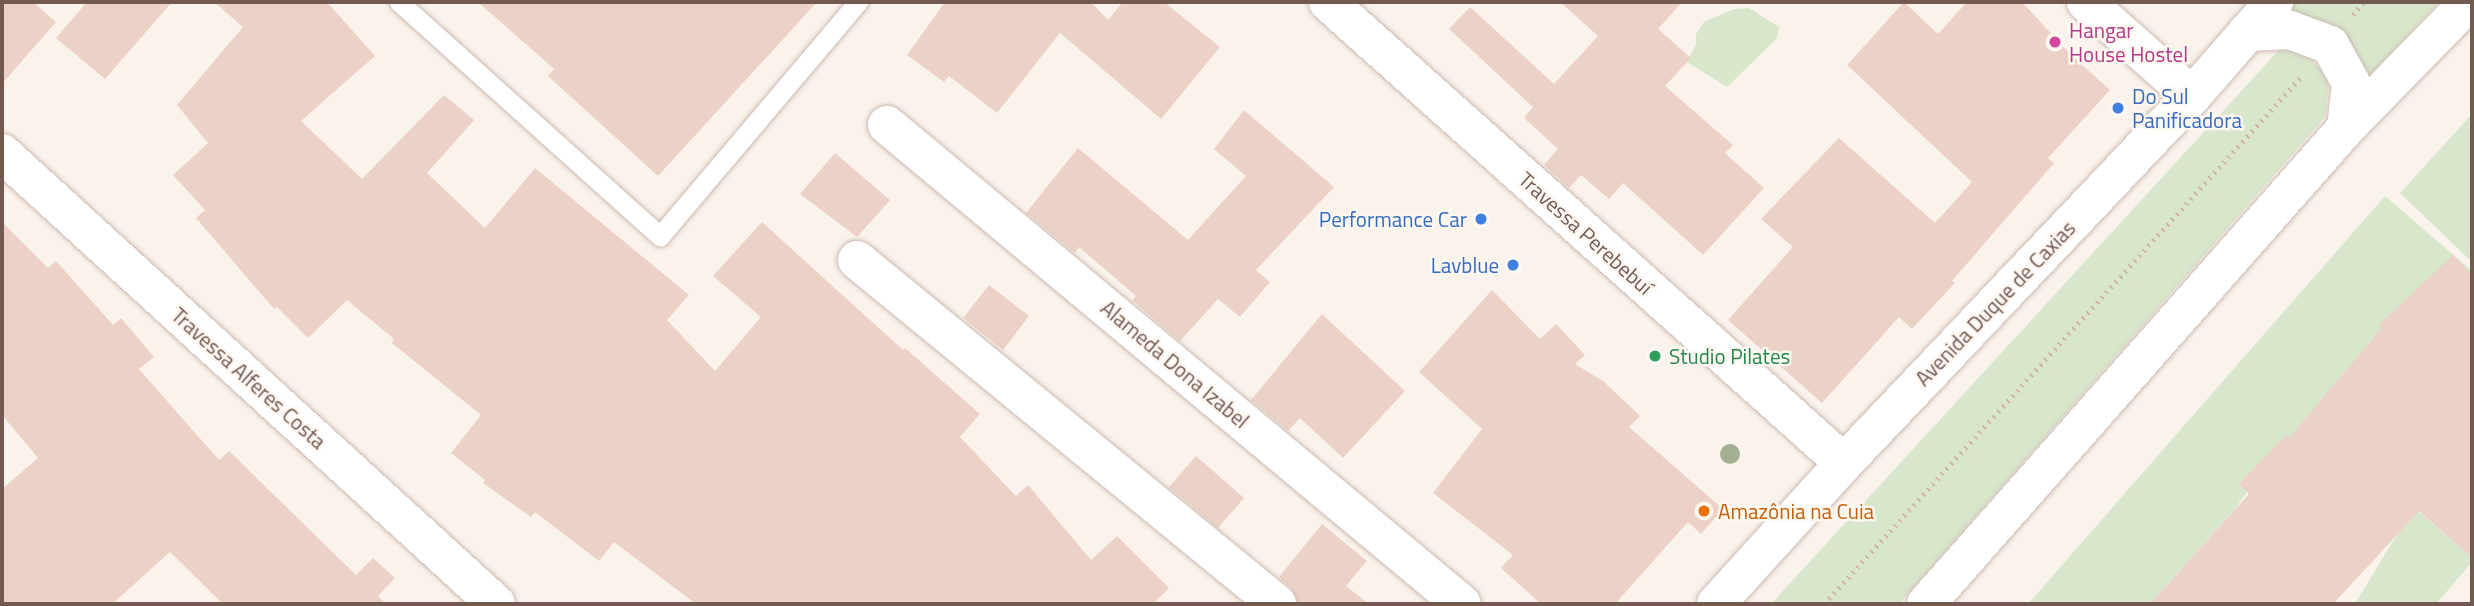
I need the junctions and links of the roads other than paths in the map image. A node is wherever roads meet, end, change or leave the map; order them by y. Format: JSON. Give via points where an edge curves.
{"nodes":[{"id":1,"x":399,"y":2,"type":"edge"},
{"id":2,"x":858,"y":2,"type":"edge"},
{"id":3,"x":1328,"y":2,"type":"edge"},
{"id":4,"x":2087,"y":2,"type":"edge"},
{"id":5,"x":2274,"y":2,"type":"edge"},
{"id":6,"x":2469,"y":2,"type":"edge"},
{"id":7,"x":2247,"y":32,"type":"junction"},
{"id":8,"x":2192,"y":96,"type":"junction"},
{"id":9,"x":887,"y":125,"type":"dead end"},
{"id":10,"x":2346,"y":128,"type":"junction"},
{"id":11,"x":2,"y":153,"type":"edge"},
{"id":12,"x":857,"y":260,"type":"dead end"},
{"id":13,"x":1844,"y":463,"type":"junction"},
{"id":14,"x":1939,"y":600,"type":"edge"},
{"id":15,"x":496,"y":604,"type":"edge"},
{"id":16,"x":1277,"y":604,"type":"edge"},
{"id":17,"x":1462,"y":604,"type":"edge"},
{"id":18,"x":1716,"y":604,"type":"edge"}],
"edges":[{"from":1,"to":2,"type":"lane","via":[[660,236]]},
{"from":3,"to":13,"type":"street","name":"Travessa Perebebuí"},
{"from":4,"to":8,"type":"street"},
{"from":5,"to":7,"type":"street","name":"Avenida Duque de Caxias"},
{"from":6,"to":10,"type":"street"},
{"from":7,"to":8,"type":"street","name":"Avenida Duque de Caxias"},
{"from":7,"to":10,"type":"street","via":[[2290,30],[2330,45],[2351,83]]},
{"from":8,"to":13,"type":"street","name":"Avenida Duque de Caxias"},
{"from":9,"to":17,"type":"street","name":"Alameda Dona Izabel"},
{"from":10,"to":14,"type":"street"},
{"from":11,"to":15,"type":"street","name":"Travessa Alferes Costa"},
{"from":12,"to":16,"type":"street"},
{"from":13,"to":18,"type":"street","name":"Avenida Duque de Caxias"}]}
